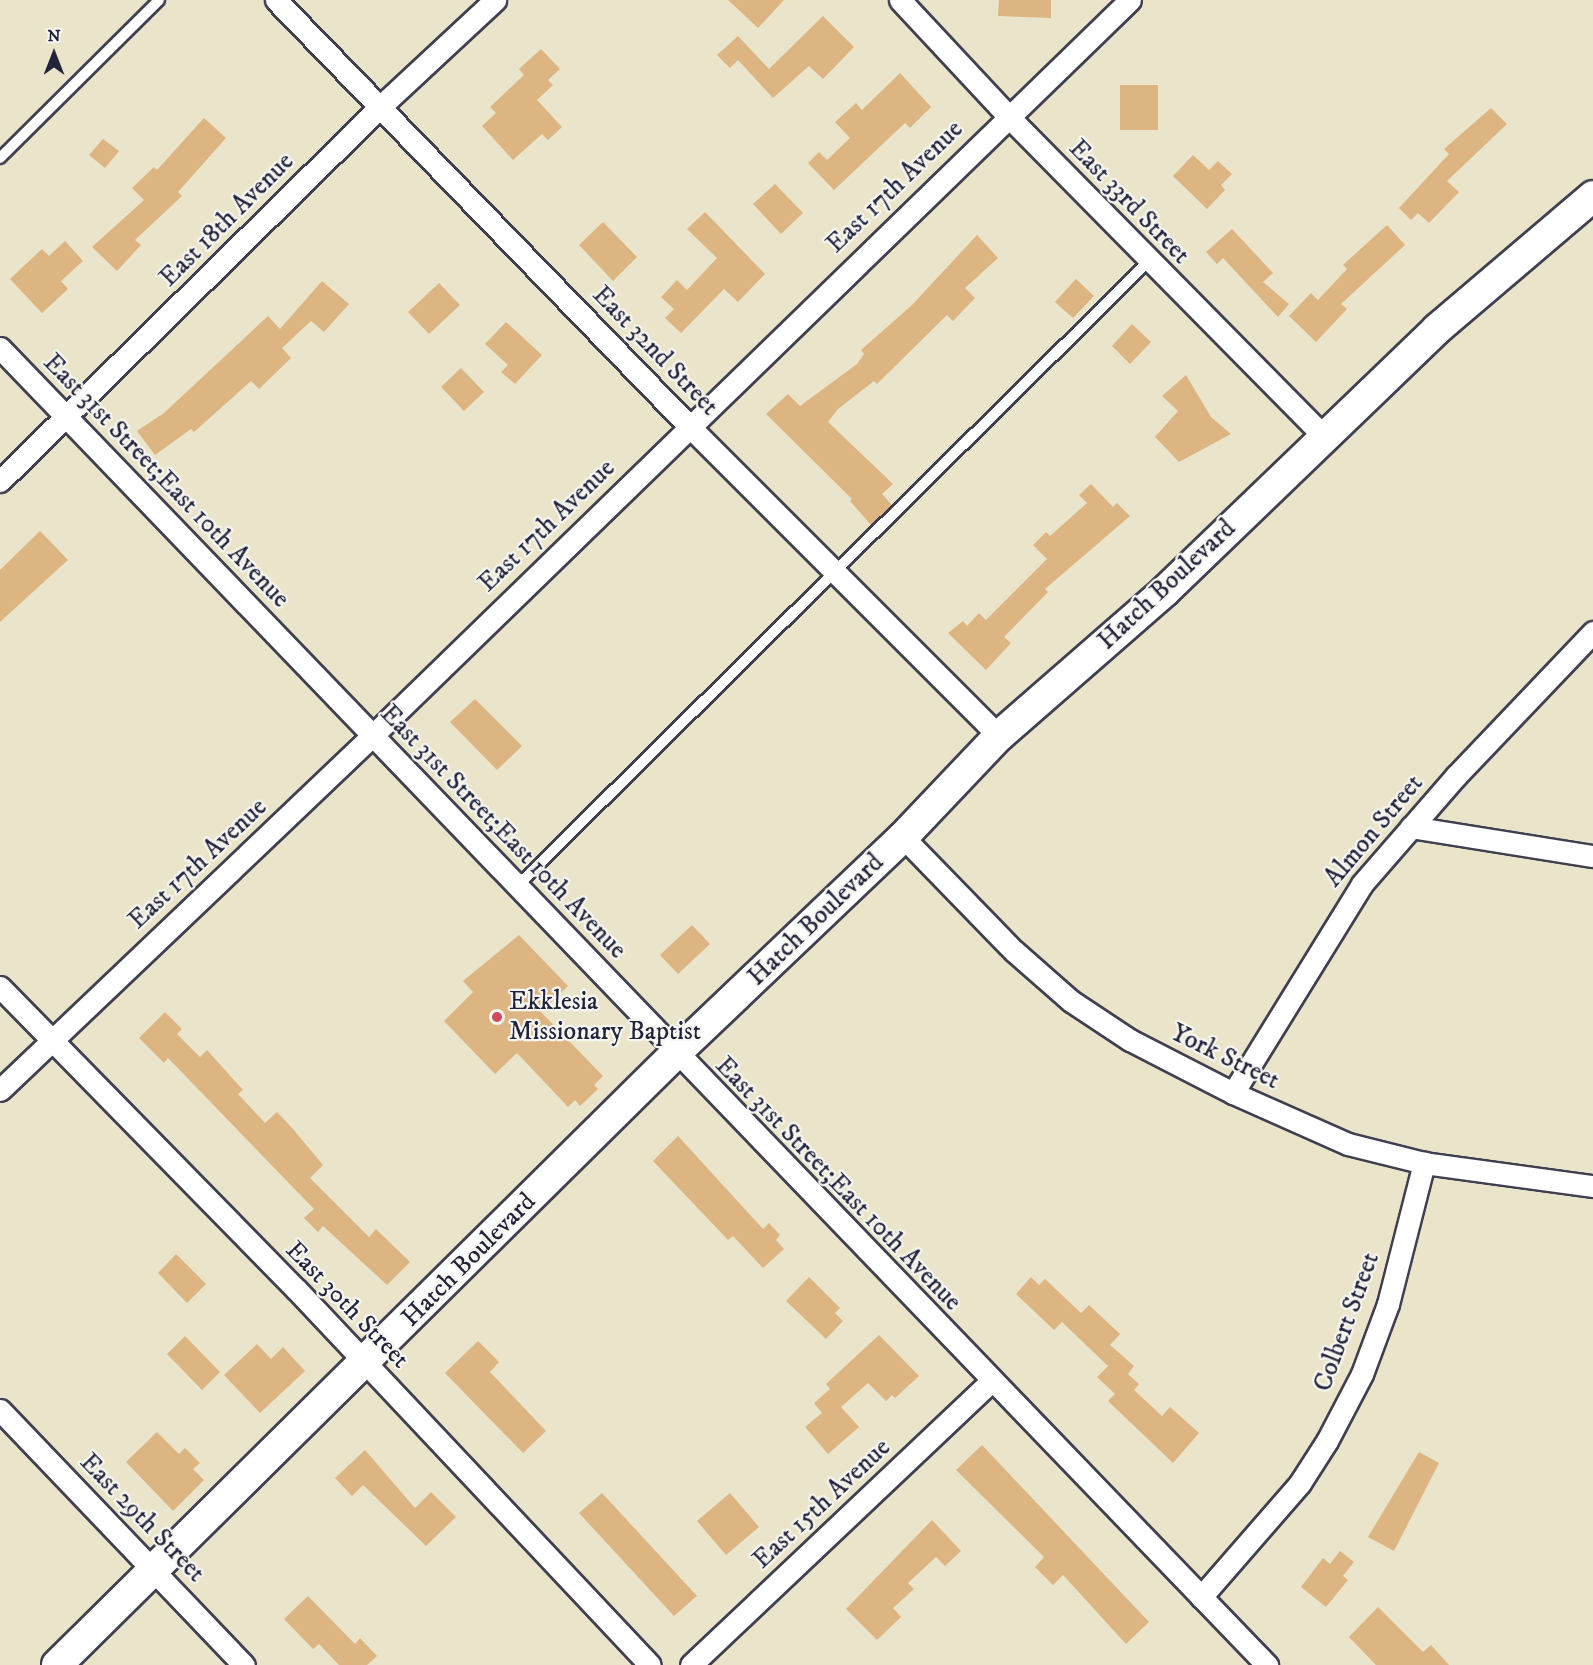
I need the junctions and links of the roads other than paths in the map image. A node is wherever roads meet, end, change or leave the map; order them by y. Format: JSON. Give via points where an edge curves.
{"nodes":[{"id":1,"x":159,"y":0,"type":"edge"},
{"id":2,"x":276,"y":0,"type":"edge"},
{"id":3,"x":495,"y":0,"type":"edge"},
{"id":4,"x":900,"y":0,"type":"edge"},
{"id":5,"x":1130,"y":0,"type":"edge"},
{"id":6,"x":381,"y":106,"type":"junction"},
{"id":7,"x":1008,"y":116,"type":"junction"},
{"id":8,"x":0,"y":158,"type":"edge"},
{"id":9,"x":1593,"y":196,"type":"edge"},
{"id":10,"x":1149,"y":261,"type":"junction"},
{"id":11,"x":0,"y":348,"type":"edge"},
{"id":12,"x":66,"y":416,"type":"junction"},
{"id":13,"x":688,"y":425,"type":"junction"},
{"id":14,"x":1324,"y":437,"type":"junction"},
{"id":15,"x":0,"y":481,"type":"edge"},
{"id":16,"x":837,"y":573,"type":"junction"},
{"id":17,"x":1593,"y":632,"type":"edge"},
{"id":18,"x":373,"y":735,"type":"junction"},
{"id":19,"x":999,"y":736,"type":"junction"},
{"id":20,"x":1411,"y":827,"type":"junction"},
{"id":21,"x":903,"y":837,"type":"junction"},
{"id":22,"x":1593,"y":856,"type":"edge"},
{"id":23,"x":517,"y":886,"type":"junction"},
{"id":24,"x":0,"y":987,"type":"edge"},
{"id":25,"x":51,"y":1040,"type":"junction"},
{"id":26,"x":676,"y":1053,"type":"junction"},
{"id":27,"x":0,"y":1090,"type":"edge"},
{"id":28,"x":1233,"y":1093,"type":"junction"},
{"id":29,"x":1424,"y":1163,"type":"junction"},
{"id":30,"x":1593,"y":1186,"type":"edge"},
{"id":31,"x":365,"y":1362,"type":"junction"},
{"id":32,"x":990,"y":1382,"type":"junction"},
{"id":33,"x":0,"y":1410,"type":"edge"},
{"id":34,"x":154,"y":1569,"type":"junction"},
{"id":35,"x":1201,"y":1597,"type":"junction"},
{"id":36,"x":57,"y":1665,"type":"edge"},
{"id":37,"x":244,"y":1665,"type":"edge"},
{"id":38,"x":650,"y":1665,"type":"edge"},
{"id":39,"x":691,"y":1665,"type":"edge"},
{"id":40,"x":1267,"y":1665,"type":"edge"}],
"edges":[{"from":1,"to":8,"type":"lane"},
{"from":2,"to":6,"type":"street","name":"East 32nd Street"},
{"from":3,"to":6,"type":"street","name":"East 18th Avenue"},
{"from":4,"to":7,"type":"street","name":"East 33rd Street"},
{"from":5,"to":7,"type":"street","name":"East 17th Avenue"},
{"from":6,"to":12,"type":"street","name":"East 18th Avenue"},
{"from":6,"to":13,"type":"street","name":"East 32nd Street"},
{"from":7,"to":10,"type":"street","name":"East 33rd Street"},
{"from":7,"to":13,"type":"street","name":"East 17th Avenue"},
{"from":9,"to":14,"type":"main road","name":"Hatch Boulevard","via":[[1437,329]]},
{"from":10,"to":14,"type":"street","name":"East 33rd Street"},
{"from":10,"to":16,"type":"lane"},
{"from":11,"to":12,"type":"street","name":"East 31st Street;East 10th Avenue"},
{"from":12,"to":15,"type":"street","name":"East 18th Avenue"},
{"from":12,"to":18,"type":"street","name":"East 31st Street;East 10th Avenue"},
{"from":13,"to":16,"type":"street","name":"East 32nd Street"},
{"from":13,"to":18,"type":"street","name":"East 17th Avenue"},
{"from":14,"to":19,"type":"main road","name":"Hatch Boulevard","via":[[1165,591]]},
{"from":16,"to":19,"type":"street","name":"East 32nd Street"},
{"from":16,"to":23,"type":"lane"},
{"from":17,"to":20,"type":"street","name":"Almon Street"},
{"from":18,"to":23,"type":"street","name":"East 31st Street;East 10th Avenue"},
{"from":18,"to":25,"type":"street","name":"East 17th Avenue"},
{"from":19,"to":21,"type":"main road","name":"Hatch Boulevard"},
{"from":20,"to":22,"type":"street"},
{"from":20,"to":28,"type":"street","name":"Almon Street","via":[[1340,915]]},
{"from":21,"to":26,"type":"main road","name":"Hatch Boulevard"},
{"from":21,"to":28,"type":"street","name":"York Street","via":[[1014,951],[1071,1001],[1130,1040]]},
{"from":23,"to":26,"type":"street","name":"East 31st Street;East 10th Avenue"},
{"from":24,"to":25,"type":"street","name":"East 30th Street"},
{"from":25,"to":27,"type":"street","name":"East 17th Avenue"},
{"from":25,"to":31,"type":"street","name":"East 30th Street"},
{"from":26,"to":31,"type":"main road","name":"Hatch Boulevard"},
{"from":26,"to":32,"type":"street","name":"East 31st Street;East 10th Avenue"},
{"from":28,"to":29,"type":"street","name":"York Street","via":[[1348,1144]]},
{"from":29,"to":30,"type":"street","name":"York Street"},
{"from":29,"to":35,"type":"street","name":"Colbert Street","via":[[1388,1304],[1362,1374],[1300,1483]]},
{"from":31,"to":34,"type":"main road","name":"Hatch Boulevard"},
{"from":31,"to":38,"type":"street","name":"East 30th Street"},
{"from":32,"to":35,"type":"street","name":"East 31st Street;East 10th Avenue"},
{"from":32,"to":39,"type":"street","name":"East 15th Avenue"},
{"from":33,"to":34,"type":"street","name":"East 29th Street"},
{"from":34,"to":36,"type":"main road","name":"Hatch Boulevard"},
{"from":34,"to":37,"type":"street","name":"East 29th Street"},
{"from":35,"to":40,"type":"street","name":"East 31st Street;East 10th Avenue"}]}
